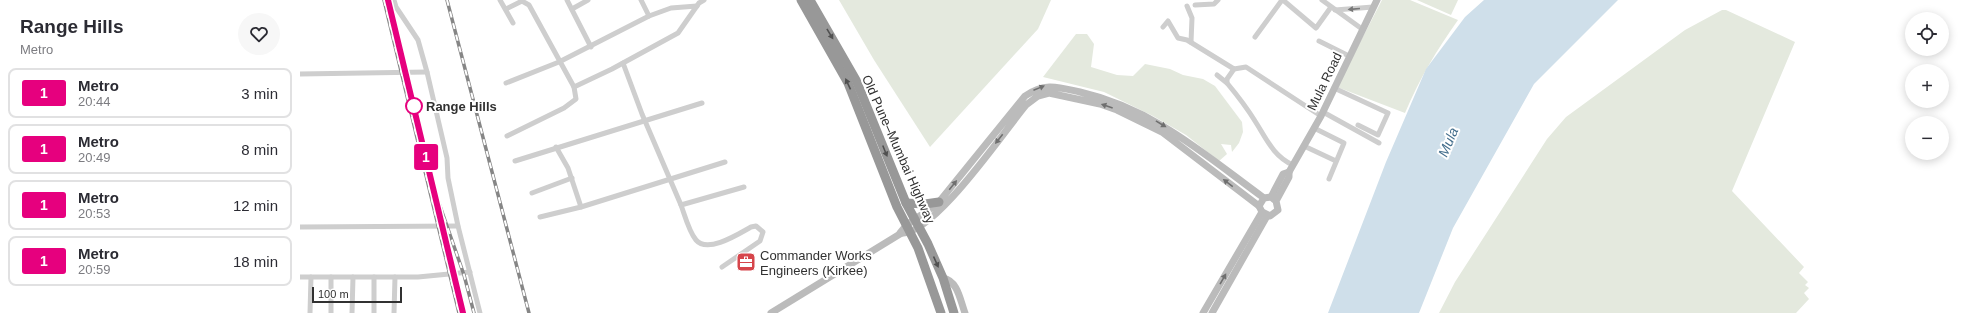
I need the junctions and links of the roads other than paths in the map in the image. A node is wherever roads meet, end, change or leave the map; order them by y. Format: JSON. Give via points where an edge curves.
{"nodes":[{"id":1,"x":394,"y":0,"type":"edge"},
{"id":2,"x":500,"y":0,"type":"edge"},
{"id":3,"x":567,"y":0,"type":"edge"},
{"id":4,"x":588,"y":0,"type":"edge"},
{"id":5,"x":641,"y":0,"type":"edge"},
{"id":6,"x":704,"y":0,"type":"edge"},
{"id":7,"x":801,"y":0,"type":"edge"},
{"id":8,"x":810,"y":0,"type":"edge"},
{"id":9,"x":1218,"y":0,"type":"edge"},
{"id":10,"x":1283,"y":0,"type":"edge"},
{"id":11,"x":1322,"y":0,"type":"edge"},
{"id":12,"x":1375,"y":3,"type":"edge"},
{"id":13,"x":1195,"y":5,"type":"dead end"},
{"id":14,"x":697,"y":6,"type":"junction"},
{"id":15,"x":1187,"y":6,"type":"dead end"},
{"id":16,"x":506,"y":9,"type":"junction"},
{"id":17,"x":572,"y":9,"type":"junction"},
{"id":18,"x":1333,"y":9,"type":"junction"},
{"id":19,"x":650,"y":16,"type":"junction"},
{"id":20,"x":513,"y":23,"type":"dead end"},
{"id":21,"x":1163,"y":27,"type":"dead end"},
{"id":22,"x":1362,"y":30,"type":"junction"},
{"id":23,"x":1255,"y":37,"type":"dead end"},
{"id":24,"x":1319,"y":41,"type":"dead end"},
{"id":25,"x":1191,"y":42,"type":"junction"},
{"id":26,"x":591,"y":47,"type":"junction"},
{"id":27,"x":1349,"y":56,"type":"junction"},
{"id":28,"x":559,"y":62,"type":"junction"},
{"id":29,"x":623,"y":63,"type":"junction"},
{"id":30,"x":1234,"y":69,"type":"junction"},
{"id":31,"x":427,"y":72,"type":"junction"},
{"id":32,"x":300,"y":74,"type":"edge"},
{"id":33,"x":1217,"y":75,"type":"dead end"},
{"id":34,"x":506,"y":83,"type":"dead end"},
{"id":35,"x":1227,"y":83,"type":"junction"},
{"id":36,"x":574,"y":88,"type":"junction"},
{"id":37,"x":1334,"y":88,"type":"junction"},
{"id":38,"x":702,"y":103,"type":"dead end"},
{"id":39,"x":1322,"y":114,"type":"junction"},
{"id":40,"x":645,"y":119,"type":"junction"},
{"id":41,"x":1358,"y":125,"type":"dead end"},
{"id":42,"x":1314,"y":128,"type":"junction"},
{"id":43,"x":507,"y":136,"type":"dead end"},
{"id":44,"x":1379,"y":143,"type":"dead end"},
{"id":45,"x":1304,"y":146,"type":"junction"},
{"id":46,"x":556,"y":147,"type":"junction"},
{"id":47,"x":515,"y":161,"type":"dead end"},
{"id":48,"x":1336,"y":161,"type":"junction"},
{"id":49,"x":725,"y":162,"type":"dead end"},
{"id":50,"x":1291,"y":168,"type":"junction"},
{"id":51,"x":572,"y":178,"type":"junction"},
{"id":52,"x":1329,"y":179,"type":"dead end"},
{"id":53,"x":670,"y":180,"type":"junction"},
{"id":54,"x":744,"y":187,"type":"dead end"},
{"id":55,"x":532,"y":193,"type":"dead end"},
{"id":56,"x":1270,"y":199,"type":"junction"},
{"id":57,"x":939,"y":202,"type":"junction"},
{"id":58,"x":906,"y":203,"type":"junction"},
{"id":59,"x":681,"y":205,"type":"junction"},
{"id":60,"x":581,"y":207,"type":"junction"},
{"id":61,"x":1263,"y":211,"type":"junction"},
{"id":62,"x":540,"y":217,"type":"dead end"},
{"id":63,"x":916,"y":224,"type":"junction"},
{"id":64,"x":458,"y":226,"type":"junction"},
{"id":65,"x":300,"y":227,"type":"edge"},
{"id":66,"x":908,"y":229,"type":"junction"},
{"id":67,"x":722,"y":267,"type":"dead end"},
{"id":68,"x":470,"y":272,"type":"junction"},
{"id":69,"x":300,"y":277,"type":"edge"},
{"id":70,"x":311,"y":277,"type":"junction"},
{"id":71,"x":331,"y":277,"type":"junction"},
{"id":72,"x":353,"y":277,"type":"junction"},
{"id":73,"x":374,"y":277,"type":"junction"},
{"id":74,"x":395,"y":277,"type":"junction"},
{"id":75,"x":943,"y":278,"type":"junction"},
{"id":76,"x":310,"y":313,"type":"edge"},
{"id":77,"x":331,"y":313,"type":"edge"},
{"id":78,"x":352,"y":313,"type":"edge"},
{"id":79,"x":374,"y":313,"type":"edge"},
{"id":80,"x":394,"y":313,"type":"edge"},
{"id":81,"x":480,"y":313,"type":"edge"},
{"id":82,"x":771,"y":313,"type":"edge"},
{"id":83,"x":941,"y":313,"type":"edge"},
{"id":84,"x":954,"y":313,"type":"edge"},
{"id":85,"x":965,"y":313,"type":"edge"},
{"id":86,"x":1203,"y":313,"type":"edge"},
{"id":87,"x":1212,"y":313,"type":"edge"}],
"edges":[{"from":1,"to":31,"type":"street","via":[[418,40]]},
{"from":2,"to":16,"type":"street"},
{"from":3,"to":17,"type":"street"},
{"from":4,"to":17,"type":"street"},
{"from":5,"to":19,"type":"street"},
{"from":6,"to":14,"type":"street"},
{"from":66,"to":7,"type":"highway","name":"Old Pune–Mumbai Highway","one_way":true,"via":[[848,83]]},
{"from":8,"to":58,"type":"highway","name":"Old Pune–Mumbai Highway","one_way":true,"via":[[856,80]]},
{"from":9,"to":13,"type":"street","via":[[1214,4]]},
{"from":10,"to":18,"type":"street","via":[[1316,28]]},
{"from":10,"to":23,"type":"street"},
{"from":11,"to":18,"type":"street"},
{"from":12,"to":18,"type":"street","one_way":true},
{"from":12,"to":22,"type":"street","name":"Mula Road"},
{"from":14,"to":19,"type":"street","via":[[671,8]]},
{"from":14,"to":29,"type":"street","via":[[678,33]]},
{"from":15,"to":25,"type":"street","via":[[1192,18]]},
{"from":16,"to":20,"type":"street"},
{"from":16,"to":28,"type":"street","via":[[522,1],[528,5]]},
{"from":17,"to":26,"type":"street"},
{"from":18,"to":22,"type":"street"},
{"from":19,"to":26,"type":"street"},
{"from":21,"to":25,"type":"street","via":[[1168,21],[1176,36]]},
{"from":22,"to":27,"type":"street","name":"Mula Road"},
{"from":24,"to":27,"type":"street"},
{"from":25,"to":30,"type":"street"},
{"from":26,"to":28,"type":"street"},
{"from":27,"to":37,"type":"street","name":"Mula Road"},
{"from":28,"to":34,"type":"street"},
{"from":28,"to":36,"type":"street"},
{"from":29,"to":36,"type":"street"},
{"from":29,"to":40,"type":"street"},
{"from":30,"to":35,"type":"street"},
{"from":30,"to":39,"type":"street","via":[[1246,67]]},
{"from":31,"to":32,"type":"street"},
{"from":31,"to":64,"type":"street","via":[[447,158],[448,178]]},
{"from":33,"to":35,"type":"street"},
{"from":35,"to":50,"type":"street","via":[[1254,119],[1273,151]]},
{"from":36,"to":43,"type":"street","via":[[576,99],[564,108]]},
{"from":37,"to":39,"type":"street","name":"Mula Road"},
{"from":37,"to":41,"type":"street","via":[[1388,113],[1378,135]]},
{"from":38,"to":40,"type":"street"},
{"from":39,"to":42,"type":"street","name":"Mula Road"},
{"from":39,"to":44,"type":"street"},
{"from":40,"to":46,"type":"street"},
{"from":40,"to":53,"type":"street"},
{"from":42,"to":45,"type":"street","name":"Mula Road"},
{"from":42,"to":48,"type":"street","via":[[1344,143]]},
{"from":45,"to":48,"type":"street"},
{"from":45,"to":50,"type":"street","name":"Mula Road"},
{"from":46,"to":47,"type":"street"},
{"from":46,"to":51,"type":"street"},
{"from":48,"to":52,"type":"street"},
{"from":49,"to":53,"type":"street"},
{"from":50,"to":56,"type":"street","name":"Mula Road","via":[[1289,177]]},
{"from":51,"to":55,"type":"street"},
{"from":51,"to":60,"type":"street"},
{"from":53,"to":59,"type":"street"},
{"from":53,"to":60,"type":"street"},
{"from":54,"to":59,"type":"street"},
{"from":57,"to":56,"type":"street","one_way":true,"via":[[1021,100],[1045,86],[1111,99],[1156,121]]},
{"from":56,"to":61,"type":"street","name":"Mula Road"},
{"from":56,"to":61,"type":"street","name":"Mula Road","via":[[1278,207],[1276,213]]},
{"from":57,"to":58,"type":"highway"},
{"from":57,"to":63,"type":"street"},
{"from":58,"to":63,"type":"highway","name":"Old Pune–Mumbai Highway"},
{"from":59,"to":67,"type":"street","via":[[696,240],[703,244],[714,244],[756,226],[763,232],[760,241]]},
{"from":60,"to":62,"type":"street"},
{"from":61,"to":63,"type":"street","one_way":true,"via":[[1152,127],[1109,106],[1046,93],[1030,101],[939,212]]},
{"from":86,"to":61,"type":"street","name":"Mula Road","one_way":true},
{"from":61,"to":87,"type":"street"},
{"from":63,"to":66,"type":"street"},
{"from":63,"to":75,"type":"highway","name":"Old Pune–Mumbai Highway","one_way":true},
{"from":64,"to":65,"type":"street"},
{"from":64,"to":68,"type":"street"},
{"from":66,"to":82,"type":"street"},
{"from":66,"to":83,"type":"highway","name":"Old Pune–Mumbai Highway","via":[[918,248]]},
{"from":68,"to":74,"type":"street"},
{"from":68,"to":81,"type":"street"},
{"from":69,"to":70,"type":"street"},
{"from":70,"to":71,"type":"street"},
{"from":70,"to":76,"type":"street"},
{"from":71,"to":72,"type":"street"},
{"from":71,"to":77,"type":"street"},
{"from":72,"to":73,"type":"street"},
{"from":72,"to":78,"type":"street"},
{"from":73,"to":74,"type":"street"},
{"from":73,"to":79,"type":"street"},
{"from":74,"to":80,"type":"street"},
{"from":75,"to":84,"type":"highway","name":"Old Pune–Mumbai Highway"},
{"from":75,"to":85,"type":"street","via":[[949,279],[956,287]]}]}
